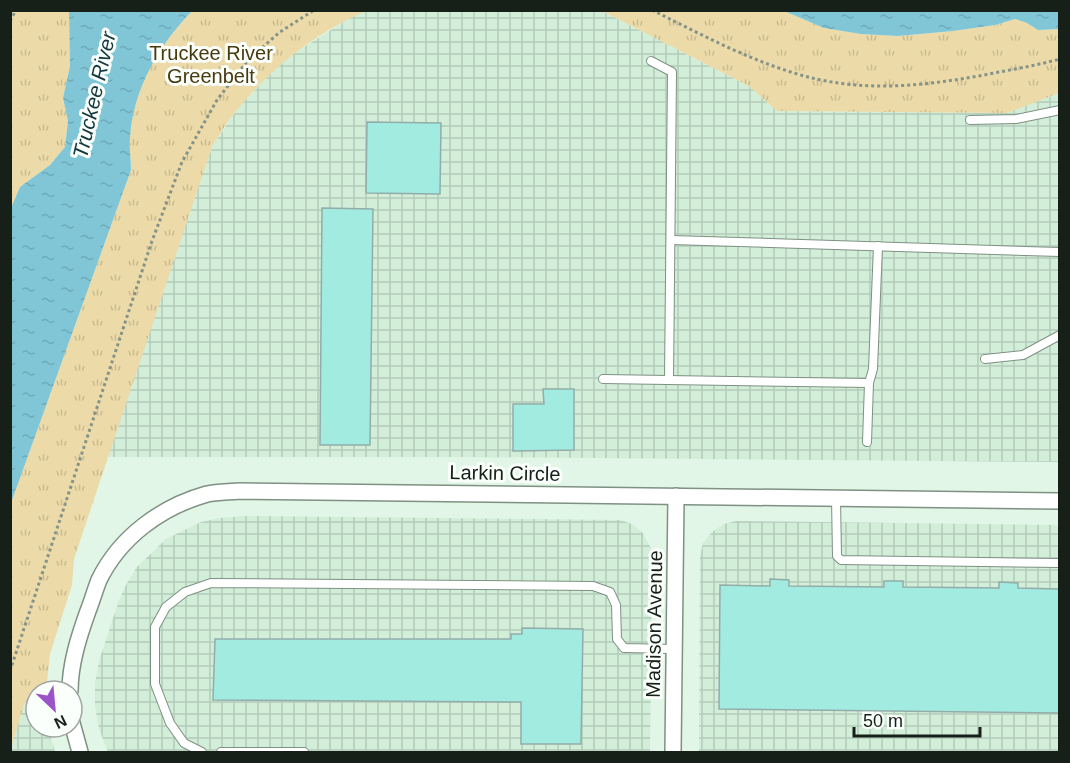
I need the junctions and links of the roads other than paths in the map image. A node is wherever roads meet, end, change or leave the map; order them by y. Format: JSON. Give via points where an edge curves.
{"nodes":[{"id":1,"x":651,"y":61,"type":"dead end"},
{"id":2,"x":1059,"y":111,"type":"edge"},
{"id":3,"x":970,"y":120,"type":"dead end"},
{"id":4,"x":671,"y":240,"type":"junction"},
{"id":5,"x":878,"y":246,"type":"junction"},
{"id":6,"x":1059,"y":252,"type":"edge"},
{"id":7,"x":1059,"y":335,"type":"edge"},
{"id":8,"x":985,"y":359,"type":"dead end"},
{"id":9,"x":603,"y":379,"type":"dead end"},
{"id":10,"x":669,"y":380,"type":"junction"},
{"id":11,"x":869,"y":383,"type":"junction"},
{"id":12,"x":867,"y":442,"type":"dead end"},
{"id":13,"x":676,"y":496,"type":"junction"},
{"id":14,"x":836,"y":498,"type":"junction"},
{"id":15,"x":1059,"y":501,"type":"edge"},
{"id":16,"x":1059,"y":563,"type":"edge"},
{"id":17,"x":674,"y":649,"type":"junction"},
{"id":18,"x":71,"y":679,"type":"edge"},
{"id":19,"x":202,"y":753,"type":"edge"},
{"id":20,"x":221,"y":753,"type":"edge"},
{"id":21,"x":304,"y":753,"type":"edge"},
{"id":22,"x":673,"y":753,"type":"edge"}],
"edges":[{"from":1,"to":4,"type":"lane","via":[[672,72]]},
{"from":2,"to":3,"type":"lane","via":[[1016,119]]},
{"from":4,"to":5,"type":"lane"},
{"from":4,"to":10,"type":"lane"},
{"from":5,"to":6,"type":"lane"},
{"from":5,"to":11,"type":"lane","via":[[873,369]]},
{"from":7,"to":8,"type":"lane","via":[[1023,356]]},
{"from":9,"to":10,"type":"lane"},
{"from":10,"to":11,"type":"lane"},
{"from":11,"to":12,"type":"lane"},
{"from":13,"to":14,"type":"street","name":"Larkin Circle"},
{"from":13,"to":17,"type":"street","name":"Madison Avenue"},
{"from":13,"to":18,"type":"street","name":"Larkin Circle","via":[[239,491],[201,496],[156,516],[132,534],[113,557],[99,580],[84,621]]},
{"from":14,"to":15,"type":"street","name":"Larkin Circle"},
{"from":14,"to":16,"type":"lane","via":[[837,556],[841,560]]},
{"from":17,"to":19,"type":"lane","via":[[624,648],[617,639],[616,605],[610,592],[593,586],[211,583],[185,592],[166,607],[155,627],[155,684],[170,723],[184,743]]},
{"from":17,"to":22,"type":"street","name":"Madison Avenue"},
{"from":20,"to":21,"type":"lane"}]}
